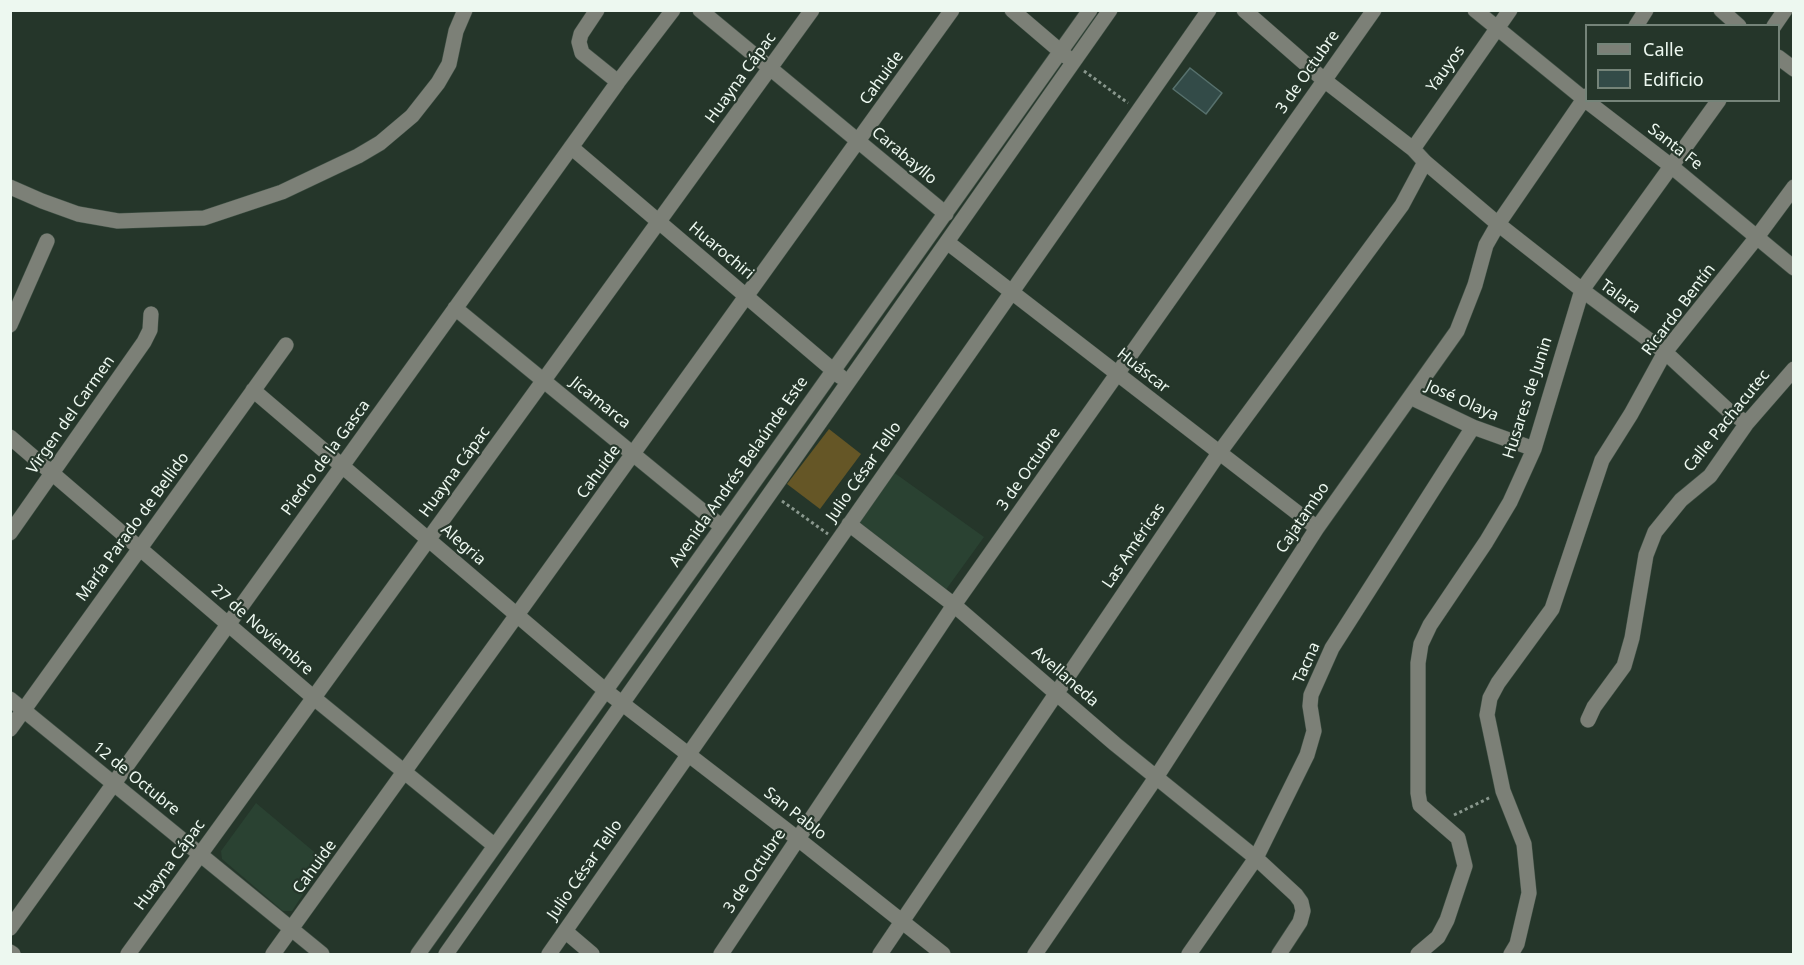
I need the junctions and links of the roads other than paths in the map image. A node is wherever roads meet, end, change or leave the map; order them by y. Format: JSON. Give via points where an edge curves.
{"nodes":[{"id":1,"x":465,"y":10,"type":"edge"},
{"id":2,"x":597,"y":10,"type":"edge"},
{"id":3,"x":673,"y":10,"type":"edge"},
{"id":4,"x":700,"y":10,"type":"edge"},
{"id":5,"x":812,"y":10,"type":"edge"},
{"id":6,"x":952,"y":10,"type":"edge"},
{"id":7,"x":1012,"y":10,"type":"edge"},
{"id":8,"x":1090,"y":10,"type":"edge"},
{"id":9,"x":1110,"y":10,"type":"edge"},
{"id":10,"x":1209,"y":10,"type":"edge"},
{"id":11,"x":1244,"y":10,"type":"edge"},
{"id":12,"x":1374,"y":10,"type":"edge"},
{"id":13,"x":1476,"y":10,"type":"edge"},
{"id":14,"x":1510,"y":10,"type":"edge"},
{"id":15,"x":1646,"y":10,"type":"edge"},
{"id":16,"x":1721,"y":10,"type":"edge"},
{"id":17,"x":1785,"y":10,"type":"edge"},
{"id":18,"x":1637,"y":24,"type":"edge"},
{"id":19,"x":1737,"y":24,"type":"edge"},
{"id":20,"x":1775,"y":24,"type":"edge"},
{"id":21,"x":1498,"y":28,"type":"junction"},
{"id":22,"x":1061,"y":52,"type":"junction"},
{"id":23,"x":1780,"y":58,"type":"edge"},
{"id":24,"x":1073,"y":63,"type":"junction"},
{"id":25,"x":770,"y":69,"type":"junction"},
{"id":26,"x":1794,"y":69,"type":"edge"},
{"id":27,"x":1324,"y":80,"type":"junction"},
{"id":28,"x":618,"y":82,"type":"junction"},
{"id":29,"x":1585,"y":97,"type":"edge"},
{"id":30,"x":1591,"y":102,"type":"edge"},
{"id":31,"x":1718,"y":102,"type":"edge"},
{"id":32,"x":858,"y":141,"type":"junction"},
{"id":33,"x":571,"y":147,"type":"junction"},
{"id":34,"x":1413,"y":149,"type":"junction"},
{"id":35,"x":1425,"y":162,"type":"junction"},
{"id":36,"x":1671,"y":166,"type":"junction"},
{"id":37,"x":10,"y":187,"type":"edge"},
{"id":38,"x":1794,"y":187,"type":"edge"},
{"id":39,"x":946,"y":214,"type":"junction"},
{"id":40,"x":659,"y":222,"type":"junction"},
{"id":41,"x":1497,"y":224,"type":"junction"},
{"id":42,"x":1757,"y":237,"type":"junction"},
{"id":43,"x":47,"y":241,"type":"dead end"},
{"id":44,"x":947,"y":242,"type":"junction"},
{"id":45,"x":1794,"y":268,"type":"edge"},
{"id":46,"x":1582,"y":291,"type":"junction"},
{"id":47,"x":1012,"y":292,"type":"junction"},
{"id":48,"x":747,"y":297,"type":"junction"},
{"id":49,"x":455,"y":308,"type":"junction"},
{"id":50,"x":151,"y":314,"type":"dead end"},
{"id":51,"x":10,"y":325,"type":"edge"},
{"id":52,"x":286,"y":345,"type":"dead end"},
{"id":53,"x":1665,"y":352,"type":"junction"},
{"id":54,"x":1794,"y":369,"type":"edge"},
{"id":55,"x":834,"y":371,"type":"junction"},
{"id":56,"x":1118,"y":375,"type":"junction"},
{"id":57,"x":544,"y":381,"type":"junction"},
{"id":58,"x":848,"y":382,"type":"junction"},
{"id":59,"x":254,"y":390,"type":"junction"},
{"id":60,"x":1410,"y":397,"type":"junction"},
{"id":61,"x":1747,"y":423,"type":"junction"},
{"id":62,"x":1473,"y":427,"type":"junction"},
{"id":63,"x":10,"y":437,"type":"edge"},
{"id":64,"x":1534,"y":448,"type":"junction"},
{"id":65,"x":1219,"y":453,"type":"junction"},
{"id":66,"x":634,"y":454,"type":"junction"},
{"id":67,"x":342,"y":466,"type":"junction"},
{"id":68,"x":53,"y":473,"type":"junction"},
{"id":69,"x":849,"y":524,"type":"junction"},
{"id":70,"x":722,"y":526,"type":"junction"},
{"id":71,"x":1317,"y":528,"type":"junction"},
{"id":72,"x":10,"y":533,"type":"edge"},
{"id":73,"x":429,"y":540,"type":"junction"},
{"id":74,"x":140,"y":549,"type":"junction"},
{"id":75,"x":954,"y":605,"type":"junction"},
{"id":76,"x":518,"y":616,"type":"junction"},
{"id":77,"x":228,"y":625,"type":"junction"},
{"id":78,"x":606,"y":691,"type":"junction"},
{"id":79,"x":1056,"y":693,"type":"junction"},
{"id":80,"x":314,"y":698,"type":"junction"},
{"id":81,"x":10,"y":699,"type":"edge"},
{"id":82,"x":622,"y":704,"type":"junction"},
{"id":83,"x":24,"y":710,"type":"junction"},
{"id":84,"x":1588,"y":720,"type":"dead end"},
{"id":85,"x":10,"y":729,"type":"edge"},
{"id":86,"x":688,"y":755,"type":"junction"},
{"id":87,"x":406,"y":771,"type":"junction"},
{"id":88,"x":1157,"y":776,"type":"junction"},
{"id":89,"x":114,"y":784,"type":"junction"},
{"id":90,"x":798,"y":839,"type":"junction"},
{"id":91,"x":495,"y":846,"type":"junction"},
{"id":92,"x":200,"y":855,"type":"junction"},
{"id":93,"x":1256,"y":858,"type":"junction"},
{"id":94,"x":902,"y":921,"type":"junction"},
{"id":95,"x":10,"y":928,"type":"edge"},
{"id":96,"x":291,"y":930,"type":"junction"},
{"id":97,"x":565,"y":932,"type":"junction"},
{"id":98,"x":128,"y":954,"type":"edge"},
{"id":99,"x":273,"y":954,"type":"edge"},
{"id":100,"x":322,"y":954,"type":"edge"},
{"id":101,"x":418,"y":954,"type":"edge"},
{"id":102,"x":446,"y":954,"type":"edge"},
{"id":103,"x":549,"y":954,"type":"edge"},
{"id":104,"x":592,"y":954,"type":"edge"},
{"id":105,"x":721,"y":954,"type":"edge"},
{"id":106,"x":880,"y":954,"type":"edge"},
{"id":107,"x":943,"y":954,"type":"edge"},
{"id":108,"x":1035,"y":954,"type":"edge"},
{"id":109,"x":1189,"y":954,"type":"edge"},
{"id":110,"x":1279,"y":954,"type":"edge"},
{"id":111,"x":1418,"y":954,"type":"edge"},
{"id":112,"x":1511,"y":954,"type":"edge"}],
"edges":[{"from":1,"to":37,"type":"street","via":[[449,64],[412,116],[358,156],[282,192],[204,218],[118,221],[78,214]]},
{"from":2,"to":28,"type":"street","via":[[579,42],[582,52]]},
{"from":3,"to":28,"type":"street","name":"Piedro de la Gasca"},
{"from":4,"to":25,"type":"street","name":"Carabayllo"},
{"from":5,"to":25,"type":"street","name":"Huayna Cápac"},
{"from":6,"to":32,"type":"street","name":"Cahuide"},
{"from":7,"to":22,"type":"street"},
{"from":8,"to":22,"type":"street","name":"Avenida Andrés Belaúnde Este"},
{"from":9,"to":24,"type":"street"},
{"from":10,"to":47,"type":"street","name":"Julio César Tello"},
{"from":11,"to":27,"type":"street","name":"Talara"},
{"from":12,"to":27,"type":"street","name":"3 de Octubre"},
{"from":13,"to":21,"type":"street","name":"Santa Fe"},
{"from":14,"to":21,"type":"street","name":"Yauyos"},
{"from":15,"to":18,"type":"street"},
{"from":16,"to":19,"type":"street"},
{"from":17,"to":20,"type":"street"},
{"from":21,"to":29,"type":"street","name":"Santa Fe"},
{"from":21,"to":34,"type":"street","name":"Yauyos"},
{"from":22,"to":24,"type":"street"},
{"from":22,"to":39,"type":"street","name":"Avenida Andrés Belaúnde Este"},
{"from":23,"to":26,"type":"street"},
{"from":24,"to":44,"type":"street"},
{"from":25,"to":32,"type":"street","name":"Carabayllo"},
{"from":25,"to":40,"type":"street","name":"Huayna Cápac"},
{"from":27,"to":34,"type":"street","name":"Talara"},
{"from":27,"to":56,"type":"street","name":"3 de Octubre"},
{"from":28,"to":33,"type":"street","name":"Piedro de la Gasca"},
{"from":29,"to":41,"type":"street","name":"Cajatambo"},
{"from":30,"to":36,"type":"street","name":"Santa Fe"},
{"from":31,"to":36,"type":"street","name":"Husares de Junin"},
{"from":32,"to":39,"type":"street","name":"Carabayllo"},
{"from":32,"to":48,"type":"street","name":"Cahuide"},
{"from":33,"to":40,"type":"street","name":"Huarochiri"},
{"from":33,"to":49,"type":"street","name":"Piedro de la Gasca"},
{"from":34,"to":35,"type":"street","name":"Talara"},
{"from":35,"to":41,"type":"street","name":"Talara"},
{"from":35,"to":65,"type":"street","name":"Las Américas","via":[[1402,206]]},
{"from":36,"to":42,"type":"street","name":"Santa Fe"},
{"from":36,"to":46,"type":"street","name":"Husares de Junin"},
{"from":38,"to":42,"type":"street","name":"Ricardo Bentín"},
{"from":39,"to":55,"type":"street","name":"Avenida Andrés Belaúnde Este"},
{"from":40,"to":48,"type":"street","name":"Huarochiri"},
{"from":40,"to":57,"type":"street","name":"Huayna Cápac"},
{"from":41,"to":46,"type":"street","name":"Talara"},
{"from":41,"to":60,"type":"street","name":"Cajatambo","via":[[1457,331]]},
{"from":42,"to":45,"type":"street","name":"Santa Fe"},
{"from":42,"to":53,"type":"street","name":"Ricardo Bentín"},
{"from":43,"to":51,"type":"street"},
{"from":44,"to":47,"type":"street","name":"Huáscar"},
{"from":44,"to":58,"type":"street"},
{"from":46,"to":53,"type":"street","name":"Talara"},
{"from":46,"to":64,"type":"street","name":"Husares de Junin"},
{"from":47,"to":56,"type":"street","name":"Huáscar"},
{"from":47,"to":69,"type":"street","name":"Julio César Tello"},
{"from":48,"to":55,"type":"street","name":"Huarochiri"},
{"from":48,"to":66,"type":"street","name":"Cahuide"},
{"from":49,"to":57,"type":"street","name":"Jicamarca"},
{"from":49,"to":67,"type":"street","name":"Piedro de la Gasca"},
{"from":50,"to":68,"type":"street","name":"Virgen del Carmen","via":[[144,342]]},
{"from":52,"to":59,"type":"street","name":"María Parado de Bellido"},
{"from":53,"to":61,"type":"street","name":"Talara"},
{"from":53,"to":112,"type":"street","name":"Ricardo Bentín","via":[[1602,460],[1552,609],[1490,698],[1487,715],[1503,790],[1524,844],[1529,893]]},
{"from":54,"to":61,"type":"street","name":"Calle Pachacutec"},
{"from":55,"to":58,"type":"street","name":"Huarochiri"},
{"from":55,"to":70,"type":"street","name":"Avenida Andrés Belaúnde Este"},
{"from":56,"to":65,"type":"street","name":"Huáscar"},
{"from":56,"to":75,"type":"street","name":"3 de Octubre"},
{"from":57,"to":66,"type":"street","name":"Jicamarca"},
{"from":57,"to":73,"type":"street","name":"Huayna Cápac"},
{"from":58,"to":82,"type":"street"},
{"from":59,"to":67,"type":"street","name":"Alegria"},
{"from":59,"to":74,"type":"street","name":"María Parado de Bellido"},
{"from":60,"to":62,"type":"street","name":"José Olaya"},
{"from":60,"to":71,"type":"street","name":"Cajatambo"},
{"from":61,"to":84,"type":"street","name":"Calle Pachacutec","via":[[1710,476],[1681,500],[1655,532],[1646,555],[1624,666]]},
{"from":62,"to":64,"type":"street","name":"José Olaya"},
{"from":62,"to":93,"type":"street","name":"Tacna","via":[[1332,648],[1311,695],[1314,731],[1307,755]]},
{"from":63,"to":68,"type":"street","name":"27 de Noviembre"},
{"from":64,"to":111,"type":"street","name":"Husares de Junin","via":[[1510,502],[1421,644],[1420,805],[1458,838],[1465,866],[1438,937]]},
{"from":65,"to":71,"type":"street","name":"Huáscar"},
{"from":65,"to":79,"type":"street","name":"Las Américas"},
{"from":66,"to":70,"type":"street","name":"Jicamarca"},
{"from":66,"to":76,"type":"street","name":"Cahuide"},
{"from":67,"to":73,"type":"street","name":"Alegria"},
{"from":67,"to":77,"type":"street","name":"Piedro de la Gasca"},
{"from":68,"to":72,"type":"street","name":"Virgen del Carmen"},
{"from":68,"to":74,"type":"street","name":"27 de Noviembre"},
{"from":69,"to":75,"type":"street","name":"Avellaneda"},
{"from":69,"to":86,"type":"street","name":"Julio César Tello"},
{"from":70,"to":78,"type":"street","name":"Avenida Andrés Belaúnde Este"},
{"from":71,"to":88,"type":"street","name":"Cajatambo"},
{"from":73,"to":76,"type":"street","name":"Alegria"},
{"from":73,"to":80,"type":"street","name":"Huayna Cápac"},
{"from":74,"to":77,"type":"street","name":"27 de Noviembre"},
{"from":74,"to":83,"type":"street","name":"María Parado de Bellido"},
{"from":75,"to":79,"type":"street","name":"Avellaneda"},
{"from":75,"to":90,"type":"street","name":"3 de Octubre"},
{"from":76,"to":78,"type":"street","name":"Alegria"},
{"from":76,"to":87,"type":"street","name":"Cahuide"},
{"from":77,"to":80,"type":"street","name":"27 de Noviembre"},
{"from":77,"to":89,"type":"street","name":"Piedro de la Gasca"},
{"from":78,"to":82,"type":"street","name":"Alegria"},
{"from":78,"to":91,"type":"street","name":"Avenida Andrés Belaúnde Este"},
{"from":79,"to":88,"type":"street","name":"Avellaneda"},
{"from":79,"to":94,"type":"street","name":"Las Américas"},
{"from":80,"to":87,"type":"street","name":"27 de Noviembre"},
{"from":80,"to":92,"type":"street","name":"Huayna Cápac"},
{"from":81,"to":83,"type":"street","name":"12 de Octubre"},
{"from":82,"to":86,"type":"street","name":"San Pablo"},
{"from":82,"to":102,"type":"street"},
{"from":83,"to":85,"type":"street","name":"María Parado de Bellido"},
{"from":83,"to":89,"type":"street","name":"12 de Octubre"},
{"from":86,"to":90,"type":"street","name":"San Pablo"},
{"from":86,"to":97,"type":"street","name":"Julio César Tello"},
{"from":87,"to":91,"type":"street","name":"27 de Noviembre"},
{"from":87,"to":96,"type":"street","name":"Cahuide"},
{"from":88,"to":93,"type":"street","name":"Avellaneda"},
{"from":88,"to":108,"type":"street","name":"Cajatambo"},
{"from":89,"to":92,"type":"street","name":"12 de Octubre"},
{"from":89,"to":95,"type":"street","name":"Piedro de la Gasca"},
{"from":90,"to":94,"type":"street","name":"San Pablo"},
{"from":90,"to":105,"type":"street","name":"3 de Octubre"},
{"from":91,"to":101,"type":"street","name":"Avenida Andrés Belaúnde Este"},
{"from":92,"to":96,"type":"street","name":"12 de Octubre"},
{"from":92,"to":98,"type":"street","name":"Huayna Cápac"},
{"from":93,"to":109,"type":"street","name":"Tacna"},
{"from":93,"to":110,"type":"street","name":"Avellaneda","via":[[1302,902],[1300,922]]},
{"from":94,"to":106,"type":"street","name":"Las Américas"},
{"from":94,"to":107,"type":"street","name":"San Pablo"},
{"from":96,"to":99,"type":"street","name":"Cahuide"},
{"from":96,"to":100,"type":"street","name":"12 de Octubre"},
{"from":97,"to":103,"type":"street","name":"Julio César Tello"},
{"from":97,"to":104,"type":"street"}]}
